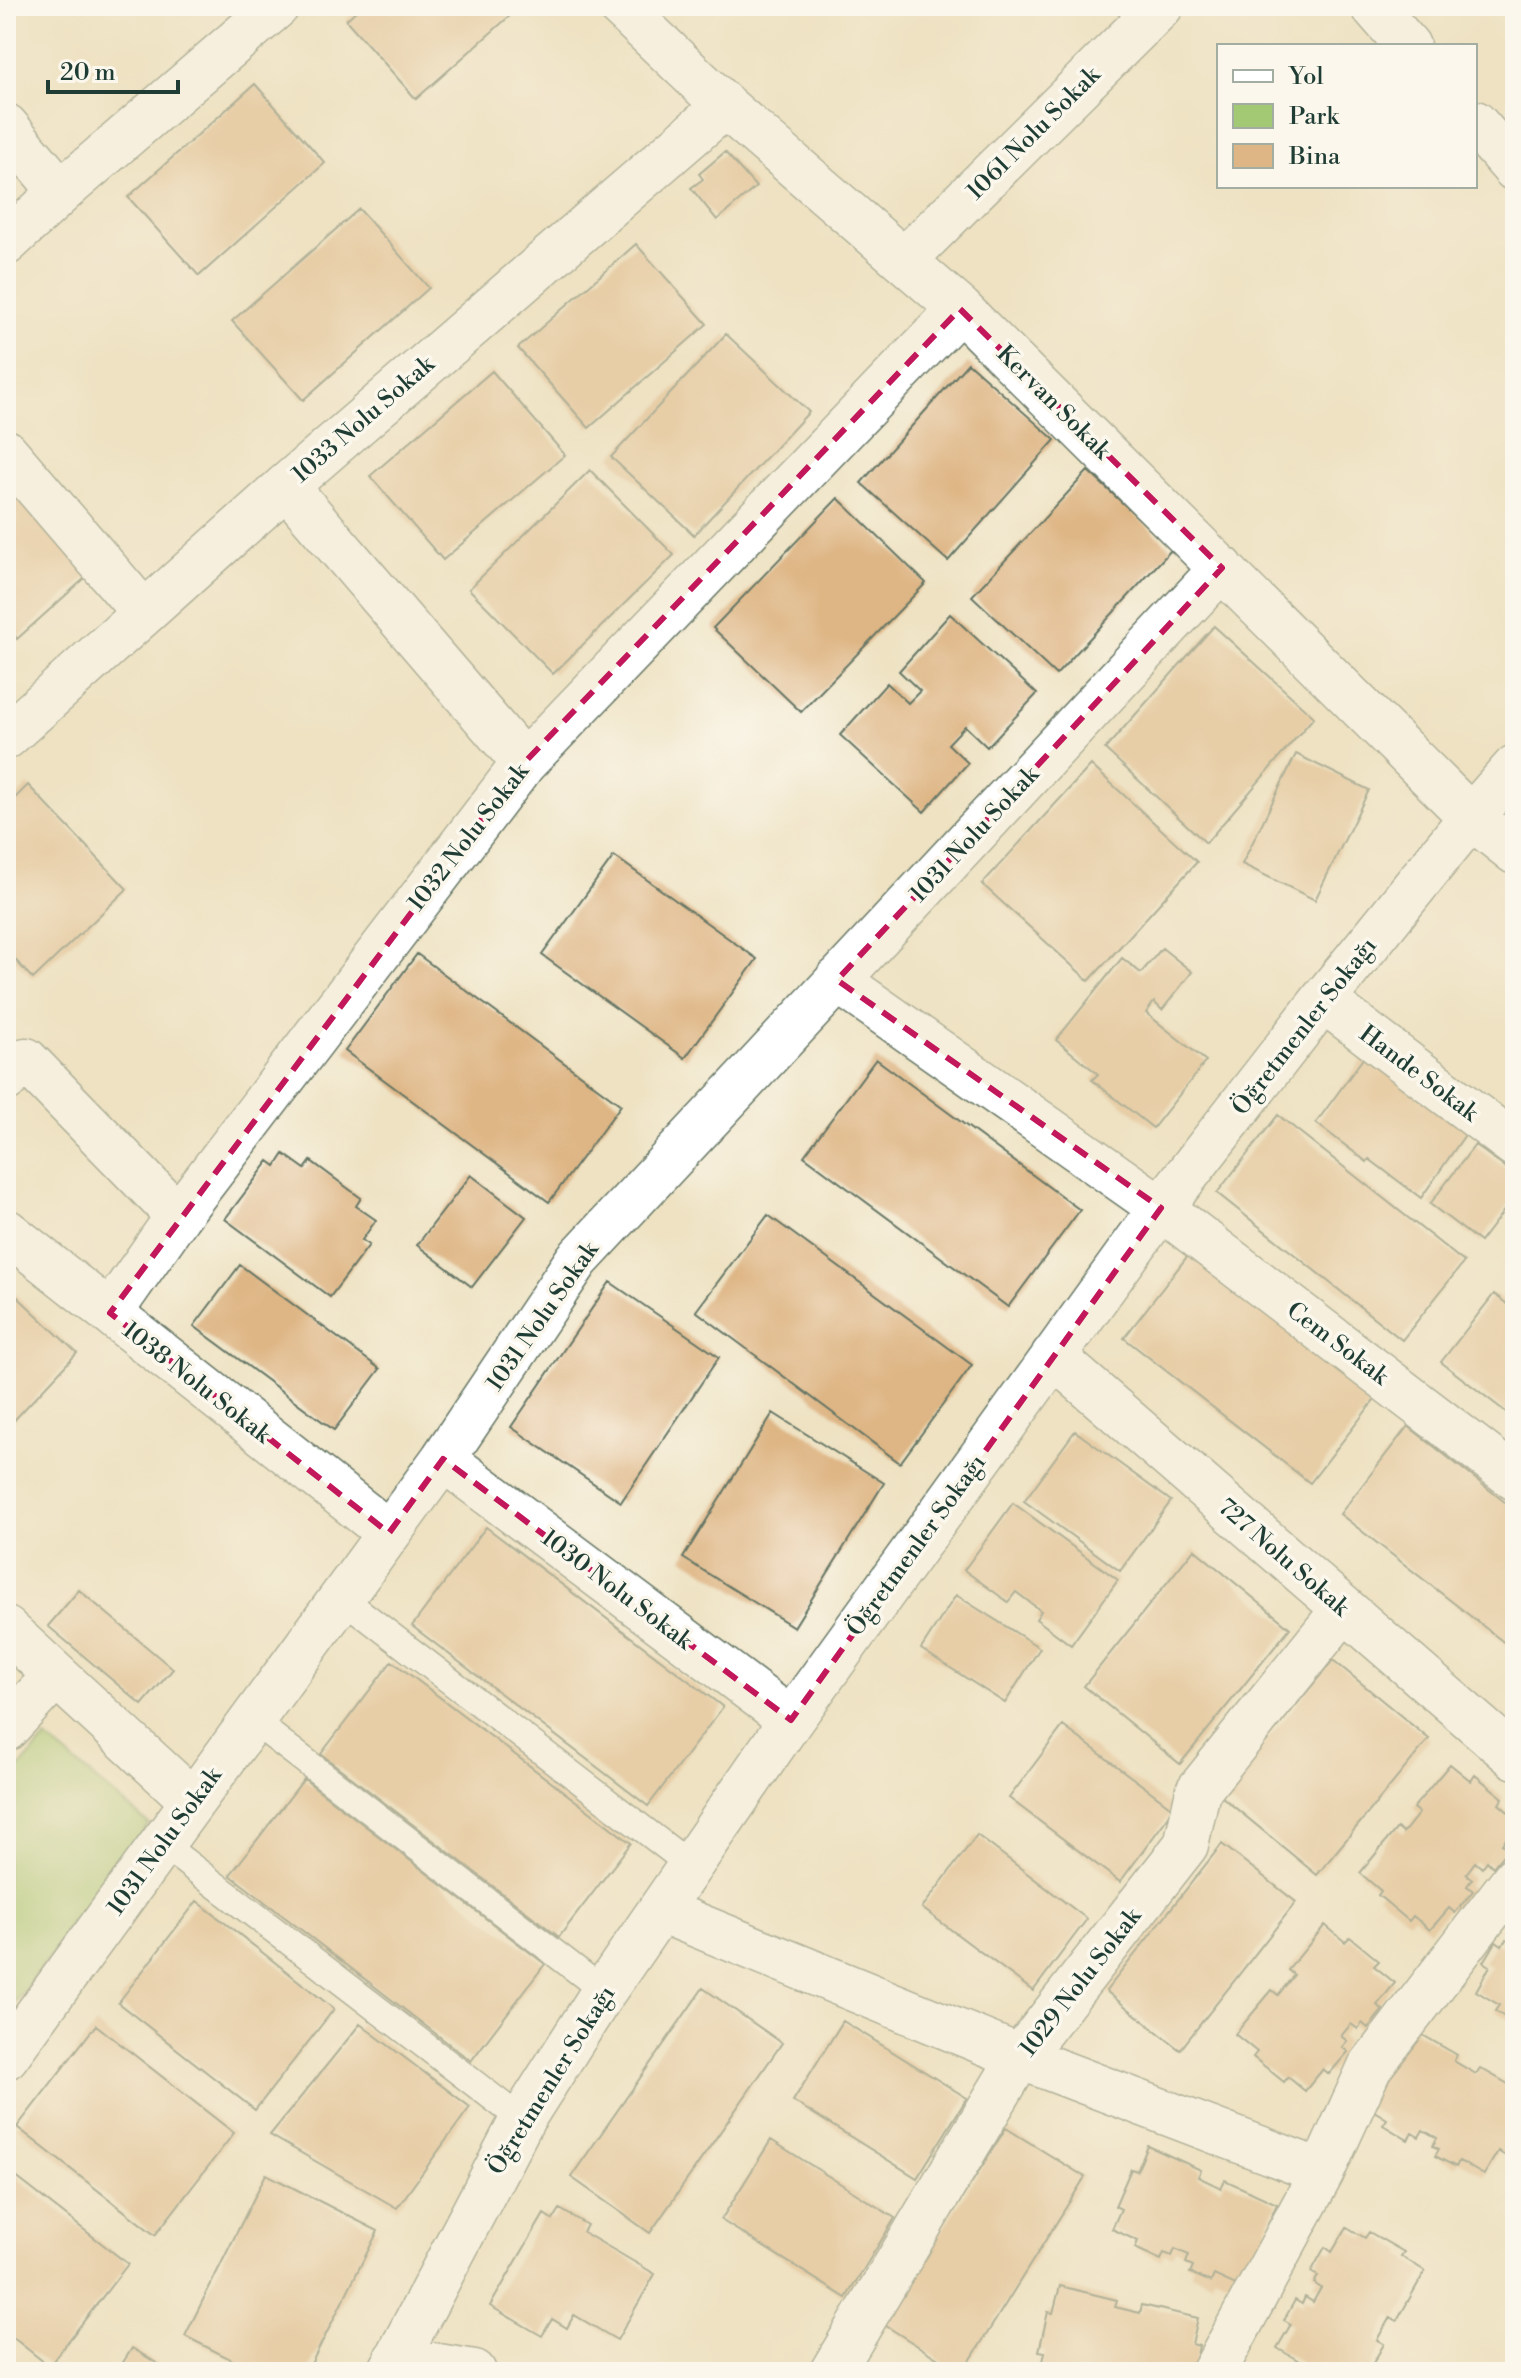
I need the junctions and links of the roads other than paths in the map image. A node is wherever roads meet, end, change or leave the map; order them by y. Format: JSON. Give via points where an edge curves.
{"nodes":[{"id":1,"x":277,"y":6,"type":"edge"},
{"id":2,"x":620,"y":6,"type":"edge"},
{"id":3,"x":1161,"y":6,"type":"edge"},
{"id":4,"x":1373,"y":6,"type":"edge"},
{"id":5,"x":1406,"y":44,"type":"edge"},
{"id":6,"x":725,"y":106,"type":"junction"},
{"id":7,"x":1477,"y":125,"type":"edge"},
{"id":8,"x":6,"y":126,"type":"edge"},
{"id":9,"x":1513,"y":162,"type":"edge"},
{"id":10,"x":61,"y":192,"type":"junction"},
{"id":11,"x":6,"y":243,"type":"edge"},
{"id":12,"x":905,"y":259,"type":"junction"},
{"id":13,"x":960,"y":309,"type":"junction"},
{"id":14,"x":6,"y":452,"type":"edge"},
{"id":15,"x":286,"y":486,"type":"junction"},
{"id":16,"x":1222,"y":568,"type":"junction"},
{"id":17,"x":144,"y":613,"type":"junction"},
{"id":18,"x":6,"y":737,"type":"edge"},
{"id":19,"x":524,"y":763,"type":"junction"},
{"id":20,"x":1515,"y":767,"type":"edge"},
{"id":21,"x":1471,"y":817,"type":"junction"},
{"id":22,"x":1515,"y":852,"type":"edge"},
{"id":23,"x":837,"y":980,"type":"junction"},
{"id":24,"x":1323,"y":1000,"type":"junction"},
{"id":25,"x":13,"y":1059,"type":"edge"},
{"id":26,"x":1515,"y":1145,"type":"edge"},
{"id":27,"x":1161,"y":1208,"type":"junction"},
{"id":28,"x":178,"y":1216,"type":"junction"},
{"id":29,"x":6,"y":1231,"type":"edge"},
{"id":30,"x":110,"y":1313,"type":"junction"},
{"id":31,"x":1053,"y":1356,"type":"junction"},
{"id":32,"x":443,"y":1459,"type":"junction"},
{"id":33,"x":1515,"y":1478,"type":"edge"},
{"id":34,"x":389,"y":1533,"type":"junction"},
{"id":35,"x":342,"y":1598,"type":"junction"},
{"id":36,"x":1344,"y":1609,"type":"junction"},
{"id":37,"x":6,"y":1629,"type":"edge"},
{"id":38,"x":56,"y":1675,"type":"junction"},
{"id":39,"x":252,"y":1720,"type":"junction"},
{"id":40,"x":791,"y":1720,"type":"junction"},
{"id":41,"x":6,"y":1729,"type":"edge"},
{"id":42,"x":1515,"y":1757,"type":"edge"},
{"id":43,"x":193,"y":1801,"type":"junction"},
{"id":44,"x":162,"y":1844,"type":"junction"},
{"id":45,"x":690,"y":1865,"type":"junction"},
{"id":46,"x":1515,"y":1878,"type":"edge"},
{"id":47,"x":660,"y":1910,"type":"junction"},
{"id":48,"x":604,"y":1991,"type":"junction"},
{"id":49,"x":6,"y":2057,"type":"edge"},
{"id":50,"x":1020,"y":2057,"type":"junction"},
{"id":51,"x":522,"y":2120,"type":"junction"},
{"id":52,"x":1322,"y":2172,"type":"junction"},
{"id":53,"x":393,"y":2366,"type":"edge"},
{"id":54,"x":474,"y":2372,"type":"edge"},
{"id":55,"x":832,"y":2372,"type":"edge"},
{"id":56,"x":1214,"y":2372,"type":"edge"}],
"edges":[{"from":1,"to":10,"type":"street"},
{"from":2,"to":6,"type":"street","name":"Kervan Sokak"},
{"from":3,"to":12,"type":"street","name":"1061 Nolu Sokak"},
{"from":4,"to":5,"type":"street"},
{"from":6,"to":12,"type":"street","name":"Kervan Sokak"},
{"from":6,"to":15,"type":"street","name":"1033 Nolu Sokak"},
{"from":7,"to":9,"type":"street"},
{"from":8,"to":10,"type":"street"},
{"from":10,"to":11,"type":"street"},
{"from":12,"to":13,"type":"street","name":"Kervan Sokak"},
{"from":13,"to":16,"type":"street","name":"Kervan Sokak"},
{"from":13,"to":19,"type":"street","name":"1032 Nolu Sokak"},
{"from":14,"to":17,"type":"street"},
{"from":15,"to":17,"type":"street","name":"1033 Nolu Sokak"},
{"from":15,"to":19,"type":"street"},
{"from":16,"to":21,"type":"street","name":"Kervan Sokak"},
{"from":16,"to":23,"type":"street","name":"1031 Nolu Sokak"},
{"from":17,"to":18,"type":"street","name":"1033 Nolu Sokak"},
{"from":19,"to":28,"type":"street","name":"1032 Nolu Sokak"},
{"from":20,"to":21,"type":"street","name":"Öğretmenler Sokağı"},
{"from":21,"to":22,"type":"street","name":"Kervan Sokak"},
{"from":21,"to":24,"type":"street","name":"Öğretmenler Sokağı"},
{"from":23,"to":27,"type":"street","name":"Cem Sokak"},
{"from":23,"to":32,"type":"street","name":"1031 Nolu Sokak","via":[[577,1260]]},
{"from":24,"to":26,"type":"street","name":"Hande Sokak"},
{"from":24,"to":27,"type":"street","name":"Öğretmenler Sokağı"},
{"from":25,"to":28,"type":"street"},
{"from":27,"to":31,"type":"street","name":"Öğretmenler Sokağı"},
{"from":27,"to":33,"type":"street","name":"Cem Sokak"},
{"from":28,"to":30,"type":"street","name":"1032 Nolu Sokak"},
{"from":29,"to":30,"type":"street","name":"1038 Nolu Sokak"},
{"from":30,"to":34,"type":"street","name":"1038 Nolu Sokak"},
{"from":31,"to":36,"type":"street","name":"727 Nolu Sokak"},
{"from":31,"to":40,"type":"street","name":"Öğretmenler Sokağı"},
{"from":32,"to":34,"type":"street","name":"1031 Nolu Sokak"},
{"from":32,"to":40,"type":"street","name":"1030 Nolu Sokak"},
{"from":34,"to":35,"type":"street","name":"1031 Nolu Sokak"},
{"from":35,"to":39,"type":"street","name":"1031 Nolu Sokak"},
{"from":35,"to":45,"type":"lane"},
{"from":36,"to":42,"type":"street","name":"727 Nolu Sokak"},
{"from":36,"to":50,"type":"street","name":"1029 Nolu Sokak","via":[[1198,1791],[1186,1845]]},
{"from":37,"to":38,"type":"street"},
{"from":38,"to":41,"type":"street"},
{"from":38,"to":43,"type":"street"},
{"from":39,"to":43,"type":"street","name":"1031 Nolu Sokak"},
{"from":39,"to":48,"type":"lane"},
{"from":40,"to":45,"type":"street","name":"Öğretmenler Sokağı"},
{"from":43,"to":44,"type":"street","name":"1031 Nolu Sokak"},
{"from":44,"to":49,"type":"street","name":"1031 Nolu Sokak"},
{"from":44,"to":51,"type":"lane"},
{"from":45,"to":47,"type":"street","name":"Öğretmenler Sokağı"},
{"from":46,"to":52,"type":"street","via":[[1370,2067]]},
{"from":47,"to":48,"type":"street","name":"Öğretmenler Sokağı"},
{"from":47,"to":50,"type":"street"},
{"from":48,"to":51,"type":"street","name":"Öğretmenler Sokağı"},
{"from":50,"to":52,"type":"street"},
{"from":50,"to":55,"type":"street","name":"1029 Nolu Sokak"},
{"from":51,"to":53,"type":"street","name":"Öğretmenler Sokağı"},
{"from":52,"to":56,"type":"street"},
{"from":53,"to":54,"type":"street"}]}
